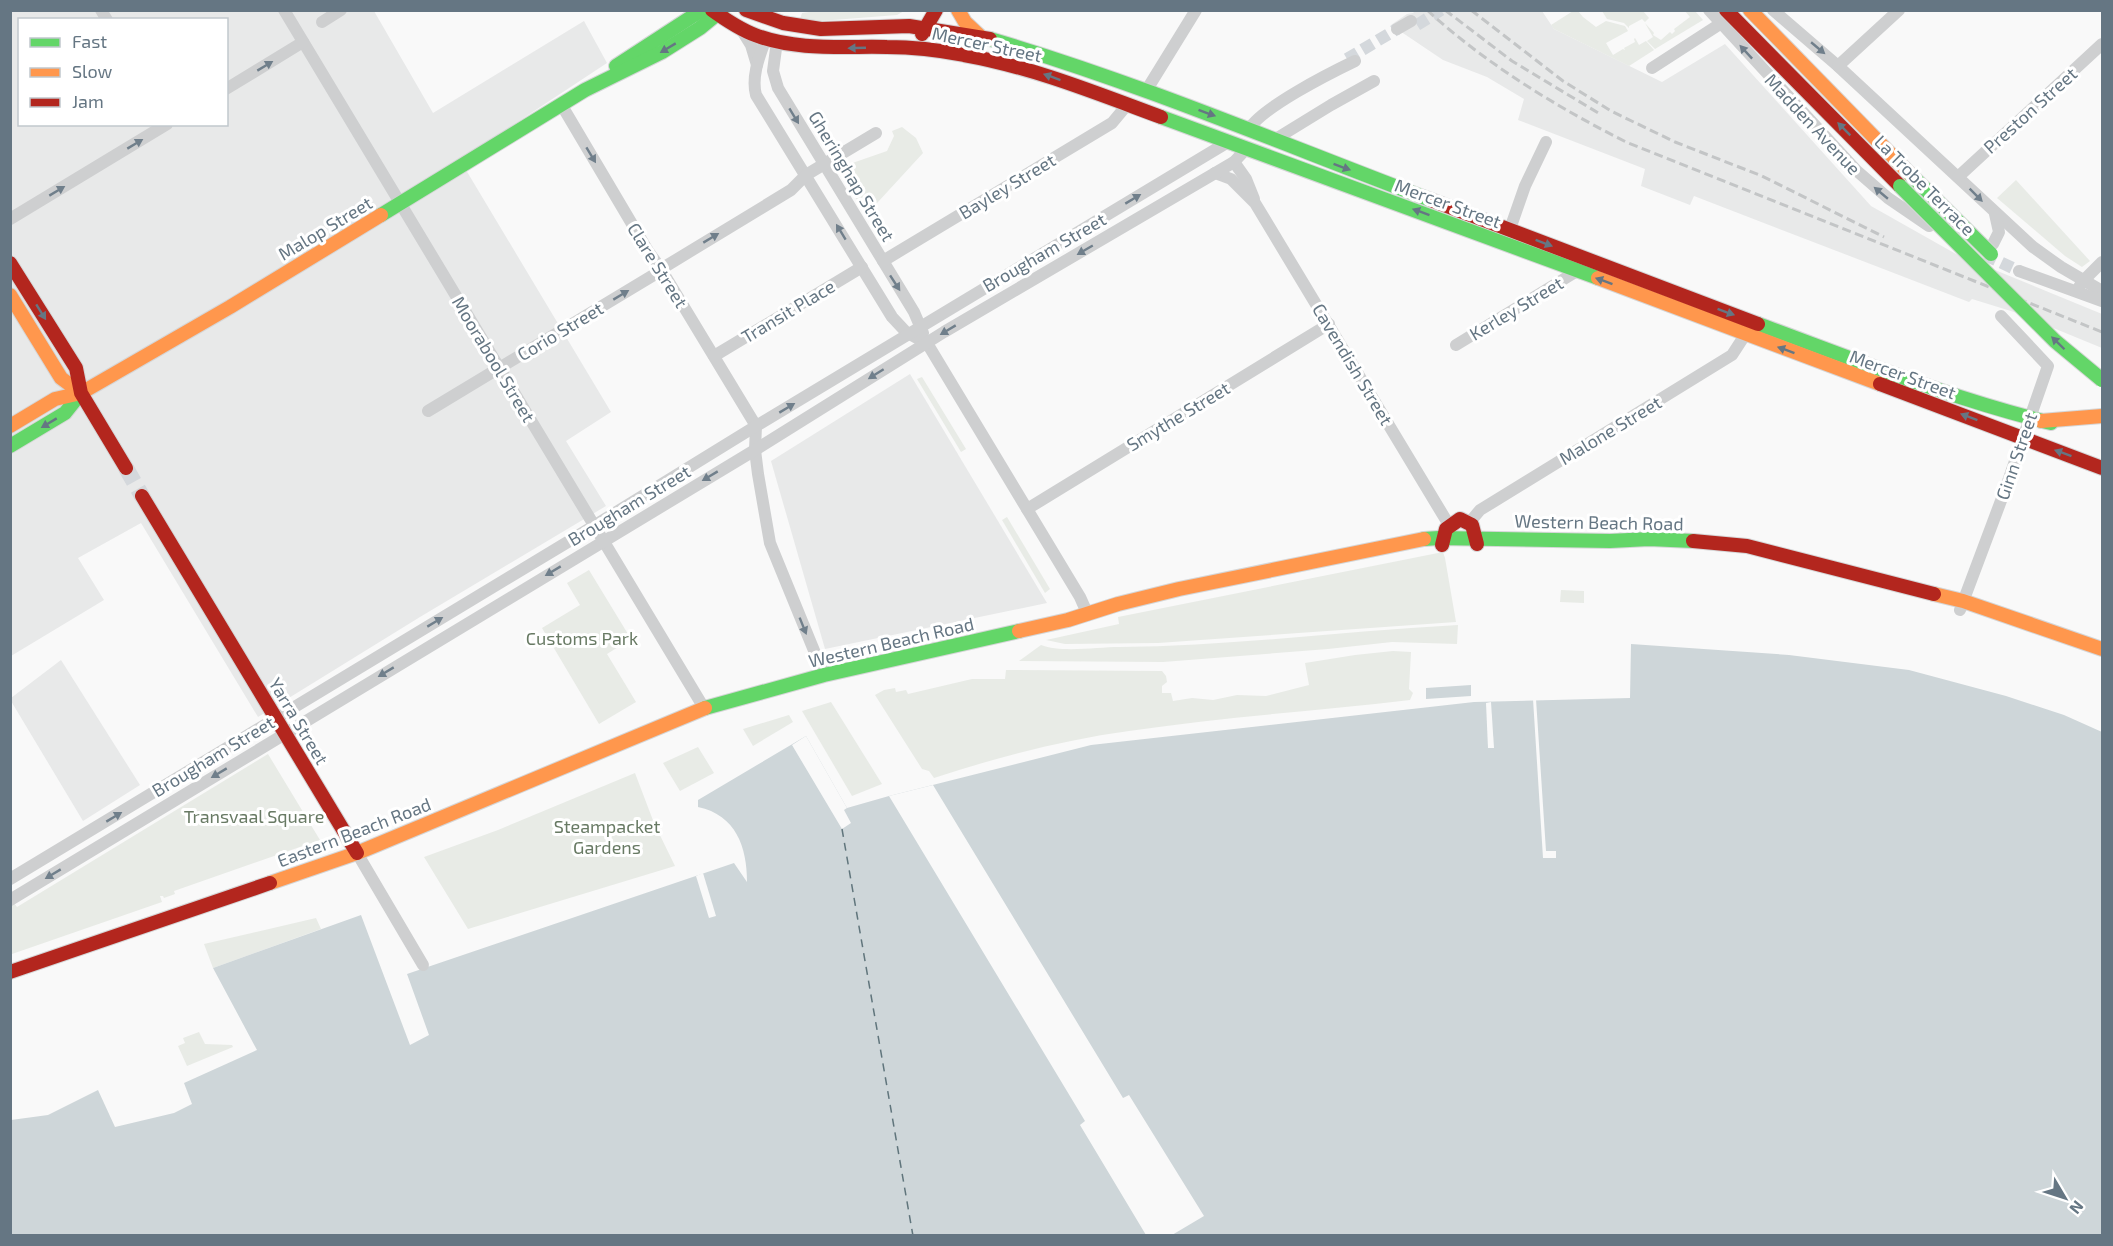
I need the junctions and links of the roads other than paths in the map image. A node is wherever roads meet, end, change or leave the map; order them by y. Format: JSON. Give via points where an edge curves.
{"nodes":[{"id":1,"x":284,"y":10,"type":"edge"},
{"id":2,"x":341,"y":10,"type":"edge"},
{"id":3,"x":702,"y":10,"type":"edge"},
{"id":4,"x":746,"y":10,"type":"edge"},
{"id":5,"x":936,"y":10,"type":"edge"},
{"id":6,"x":958,"y":10,"type":"edge"},
{"id":7,"x":1196,"y":10,"type":"edge"},
{"id":8,"x":1709,"y":10,"type":"edge"},
{"id":9,"x":1726,"y":10,"type":"edge"},
{"id":10,"x":1750,"y":10,"type":"edge"},
{"id":11,"x":1773,"y":10,"type":"edge"},
{"id":12,"x":1899,"y":10,"type":"edge"},
{"id":13,"x":717,"y":12,"type":"edge"},
{"id":14,"x":910,"y":20,"type":"junction"},
{"id":15,"x":775,"y":21,"type":"junction"},
{"id":16,"x":322,"y":22,"type":"dead end"},
{"id":17,"x":1414,"y":23,"type":"tunnel mouth"},
{"id":18,"x":1720,"y":24,"type":"junction"},
{"id":19,"x":740,"y":28,"type":"junction"},
{"id":20,"x":926,"y":28,"type":"junction"},
{"id":21,"x":1401,"y":31,"type":"tunnel mouth"},
{"id":22,"x":981,"y":36,"type":"junction"},
{"id":23,"x":772,"y":39,"type":"junction"},
{"id":24,"x":303,"y":42,"type":"junction"},
{"id":25,"x":2103,"y":44,"type":"edge"},
{"id":26,"x":914,"y":48,"type":"junction"},
{"id":27,"x":1351,"y":60,"type":"tunnel mouth"},
{"id":28,"x":757,"y":66,"type":"junction"},
{"id":29,"x":1838,"y":66,"type":"junction"},
{"id":30,"x":1652,"y":69,"type":"dead end"},
{"id":31,"x":1092,"y":71,"type":"junction"},
{"id":32,"x":1374,"y":81,"type":"dead end"},
{"id":33,"x":228,"y":88,"type":"edge"},
{"id":34,"x":585,"y":90,"type":"junction"},
{"id":35,"x":1085,"y":90,"type":"junction"},
{"id":36,"x":1146,"y":91,"type":"junction"},
{"id":37,"x":561,"y":105,"type":"junction"},
{"id":38,"x":1127,"y":105,"type":"junction"},
{"id":39,"x":1307,"y":119,"type":"junction"},
{"id":40,"x":164,"y":126,"type":"edge"},
{"id":41,"x":1249,"y":129,"type":"junction"},
{"id":42,"x":876,"y":133,"type":"dead end"},
{"id":43,"x":1275,"y":140,"type":"junction"},
{"id":44,"x":1228,"y":142,"type":"junction"},
{"id":45,"x":1546,"y":142,"type":"dead end"},
{"id":46,"x":1246,"y":148,"type":"junction"},
{"id":47,"x":1305,"y":153,"type":"junction"},
{"id":48,"x":1234,"y":162,"type":"junction"},
{"id":49,"x":823,"y":164,"type":"junction"},
{"id":50,"x":1215,"y":173,"type":"junction"},
{"id":51,"x":806,"y":175,"type":"junction"},
{"id":52,"x":1958,"y":177,"type":"junction"},
{"id":53,"x":1255,"y":203,"type":"junction"},
{"id":54,"x":400,"y":204,"type":"junction"},
{"id":55,"x":1994,"y":212,"type":"junction"},
{"id":56,"x":10,"y":219,"type":"edge"},
{"id":57,"x":1929,"y":226,"type":"dead end"},
{"id":58,"x":1507,"y":236,"type":"junction"},
{"id":59,"x":1993,"y":244,"type":"dead end"},
{"id":60,"x":883,"y":261,"type":"junction"},
{"id":61,"x":2103,"y":262,"type":"edge"},
{"id":62,"x":10,"y":263,"type":"edge"},
{"id":63,"x":862,"y":267,"type":"junction"},
{"id":64,"x":2010,"y":269,"type":"junction"},
{"id":65,"x":662,"y":270,"type":"junction"},
{"id":66,"x":1577,"y":271,"type":"junction"},
{"id":67,"x":2080,"y":286,"type":"junction"},
{"id":68,"x":2025,"y":289,"type":"dead end"},
{"id":69,"x":2103,"y":291,"type":"edge"},
{"id":70,"x":10,"y":296,"type":"edge"},
{"id":71,"x":2103,"y":301,"type":"edge"},
{"id":72,"x":2001,"y":316,"type":"dead end"},
{"id":73,"x":1750,"y":320,"type":"junction"},
{"id":74,"x":1329,"y":324,"type":"junction"},
{"id":75,"x":916,"y":331,"type":"junction"},
{"id":76,"x":1745,"y":334,"type":"junction"},
{"id":77,"x":926,"y":343,"type":"junction"},
{"id":78,"x":1456,"y":345,"type":"dead end"},
{"id":79,"x":714,"y":356,"type":"junction"},
{"id":80,"x":499,"y":368,"type":"junction"},
{"id":81,"x":2103,"y":380,"type":"edge"},
{"id":82,"x":81,"y":393,"type":"junction"},
{"id":83,"x":428,"y":411,"type":"dead end"},
{"id":84,"x":2103,"y":416,"type":"edge"},
{"id":85,"x":2036,"y":419,"type":"junction"},
{"id":86,"x":10,"y":426,"type":"edge"},
{"id":87,"x":756,"y":426,"type":"junction"},
{"id":88,"x":2103,"y":426,"type":"edge"},
{"id":89,"x":2024,"y":439,"type":"junction"},
{"id":90,"x":10,"y":446,"type":"edge"},
{"id":91,"x":755,"y":450,"type":"junction"},
{"id":92,"x":126,"y":468,"type":"tunnel mouth"},
{"id":93,"x":2103,"y":468,"type":"edge"},
{"id":94,"x":142,"y":496,"type":"tunnel mouth"},
{"id":95,"x":1028,"y":509,"type":"junction"},
{"id":96,"x":1470,"y":522,"type":"junction"},
{"id":97,"x":1449,"y":525,"type":"junction"},
{"id":98,"x":594,"y":526,"type":"junction"},
{"id":99,"x":603,"y":541,"type":"junction"},
{"id":100,"x":1476,"y":541,"type":"junction"},
{"id":101,"x":1442,"y":542,"type":"junction"},
{"id":102,"x":1961,"y":606,"type":"junction"},
{"id":103,"x":1088,"y":615,"type":"junction"},
{"id":104,"x":2103,"y":649,"type":"edge"},
{"id":105,"x":2103,"y":657,"type":"edge"},
{"id":106,"x":824,"y":675,"type":"junction"},
{"id":107,"x":704,"y":708,"type":"junction"},
{"id":108,"x":277,"y":718,"type":"junction"},
{"id":109,"x":286,"y":733,"type":"junction"},
{"id":110,"x":84,"y":835,"type":"junction"},
{"id":111,"x":93,"y":850,"type":"junction"},
{"id":112,"x":357,"y":853,"type":"junction"},
{"id":113,"x":10,"y":879,"type":"edge"},
{"id":114,"x":10,"y":900,"type":"edge"},
{"id":115,"x":423,"y":965,"type":"dead end"},
{"id":116,"x":10,"y":972,"type":"edge"}],
"edges":[{"from":1,"to":24,"type":"street","name":"Moorabool Street"},
{"from":2,"to":16,"type":"street"},
{"from":3,"to":34,"type":"main road","name":"Malop Street","via":[[642,47]]},
{"from":4,"to":15,"type":"main road"},
{"from":5,"to":20,"type":"main road"},
{"from":6,"to":22,"type":"main road"},
{"from":7,"to":36,"type":"street"},
{"from":8,"to":18,"type":"street","name":"Madden Avenue"},
{"from":81,"to":9,"type":"main road","name":"La Trobe Terrace","one_way":true,"bridge":true,"via":[[2055,341]]},
{"from":10,"to":64,"type":"main road","name":"La Trobe Terrace","bridge":true,"via":[[1911,175]]},
{"from":11,"to":29,"type":"street","one_way":true},
{"from":12,"to":29,"type":"street"},
{"from":13,"to":19,"type":"main road"},
{"from":13,"to":34,"type":"main road","name":"Malop Street","one_way":true,"via":[[662,52]]},
{"from":14,"to":15,"type":"main road","name":"Mercer Street","via":[[836,29]]},
{"from":14,"to":20,"type":"main road","name":"Mercer Street"},
{"from":14,"to":26,"type":"main road"},
{"from":15,"to":23,"type":"main road","name":"Gheringhap Street"},
{"from":17,"to":21,"type":"street"},
{"from":18,"to":30,"type":"street"},
{"from":57,"to":18,"type":"street","name":"Madden Avenue","one_way":true,"via":[[1857,171]]},
{"from":19,"to":23,"type":"main road"},
{"from":19,"to":28,"type":"street","name":"Gheringhap Street","via":[[751,45]]},
{"from":20,"to":22,"type":"main road","name":"Mercer Street"},
{"from":20,"to":26,"type":"main road"},
{"from":22,"to":31,"type":"main road","name":"Mercer Street"},
{"from":26,"to":23,"type":"main road","name":"Mercer Street","one_way":true,"via":[[812,47]]},
{"from":23,"to":28,"type":"street","name":"Gheringhap Street"},
{"from":23,"to":49,"type":"street","name":"Gheringhap Street","one_way":true,"via":[[776,84]]},
{"from":33,"to":24,"type":"street","one_way":true},
{"from":24,"to":54,"type":"street","name":"Moorabool Street"},
{"from":25,"to":52,"type":"street","name":"Preston Street"},
{"from":35,"to":26,"type":"main road","name":"Mercer Street","one_way":true,"via":[[1009,64]]},
{"from":27,"to":41,"type":"street","name":"Brougham Street","via":[[1260,115]]},
{"from":28,"to":51,"type":"street","name":"Gheringhap Street","via":[[756,95]]},
{"from":29,"to":52,"type":"street"},
{"from":31,"to":35,"type":"main road"},
{"from":31,"to":36,"type":"main road","name":"Mercer Street"},
{"from":32,"to":39,"type":"street"},
{"from":34,"to":37,"type":"main road","name":"Malop Street"},
{"from":35,"to":38,"type":"main road","name":"Mercer Street"},
{"from":36,"to":38,"type":"main road"},
{"from":36,"to":41,"type":"main road","name":"Mercer Street","one_way":true},
{"from":37,"to":54,"type":"main road","name":"Malop Street"},
{"from":37,"to":65,"type":"street","name":"Clare Street","one_way":true},
{"from":38,"to":44,"type":"main road","name":"Mercer Street"},
{"from":38,"to":60,"type":"street","name":"Bayley Street","via":[[1112,123]]},
{"from":39,"to":43,"type":"street"},
{"from":39,"to":47,"type":"street","via":[[1298,135]]},
{"from":56,"to":40,"type":"street","one_way":true},
{"from":41,"to":43,"type":"main road","name":"Mercer Street"},
{"from":41,"to":44,"type":"main road","name":"Brougham Street"},
{"from":41,"to":46,"type":"main road"},
{"from":42,"to":49,"type":"street","name":"Corio Street"},
{"from":43,"to":47,"type":"main road","name":"Mercer Street"},
{"from":44,"to":46,"type":"main road","name":"Mercer Street"},
{"from":75,"to":44,"type":"street","name":"Brougham Street","one_way":true},
{"from":45,"to":58,"type":"street"},
{"from":46,"to":48,"type":"street","name":"Brougham Street"},
{"from":58,"to":46,"type":"main road","name":"Mercer Street","one_way":true},
{"from":47,"to":58,"type":"main road","name":"Mercer Street","one_way":true},
{"from":48,"to":50,"type":"street","name":"Brougham Street"},
{"from":48,"to":53,"type":"street","name":"Cavendish Street"},
{"from":49,"to":51,"type":"street","name":"Corio Street"},
{"from":49,"to":60,"type":"street","name":"Gheringhap Street"},
{"from":50,"to":53,"type":"street","name":"Cavendish Street","via":[[1231,179]]},
{"from":50,"to":77,"type":"street","name":"Brougham Street","one_way":true},
{"from":63,"to":51,"type":"street","name":"Gheringhap Street","one_way":true},
{"from":65,"to":51,"type":"street","name":"Corio Street","one_way":true,"via":[[791,190]]},
{"from":52,"to":55,"type":"street","one_way":true},
{"from":53,"to":74,"type":"street","name":"Cavendish Street"},
{"from":54,"to":80,"type":"street","name":"Moorabool Street"},
{"from":54,"to":82,"type":"main road","name":"Malop Street"},
{"from":55,"to":59,"type":"street","via":[[1999,229]]},
{"from":55,"to":67,"type":"street"},
{"from":58,"to":66,"type":"main road","name":"Mercer Street"},
{"from":58,"to":73,"type":"main road","name":"Mercer Street","one_way":true},
{"from":60,"to":75,"type":"street","name":"Gheringhap Street","one_way":true,"via":[[914,312]]},
{"from":61,"to":67,"type":"street"},
{"from":62,"to":82,"type":"main road","one_way":true,"via":[[76,369]]},
{"from":63,"to":75,"type":"street","name":"Gheringhap Street","via":[[894,320]]},
{"from":63,"to":79,"type":"street","name":"Transit Place"},
{"from":64,"to":67,"type":"street"},
{"from":64,"to":68,"type":"main road","name":"La Trobe Terrace"},
{"from":65,"to":79,"type":"street","name":"Clare Street"},
{"from":80,"to":65,"type":"street","name":"Corio Street","one_way":true},
{"from":76,"to":66,"type":"main road","name":"Mercer Street","one_way":true},
{"from":66,"to":78,"type":"street","name":"Kerley Street"},
{"from":67,"to":69,"type":"street"},
{"from":67,"to":71,"type":"street"},
{"from":70,"to":82,"type":"main road","via":[[61,378]]},
{"from":72,"to":85,"type":"street","name":"Ginn Street","via":[[2048,366]]},
{"from":73,"to":76,"type":"main road"},
{"from":73,"to":85,"type":"main road","name":"Mercer Street","via":[[1942,393]]},
{"from":74,"to":95,"type":"street","name":"Smythe Street"},
{"from":74,"to":97,"type":"street","name":"Cavendish Street"},
{"from":75,"to":77,"type":"street","name":"Gheringhap Street"},
{"from":87,"to":75,"type":"street","name":"Brougham Street","one_way":true},
{"from":89,"to":76,"type":"main road","name":"Mercer Street","one_way":true},
{"from":76,"to":96,"type":"street","name":"Malone Street","via":[[1732,355],[1480,510]]},
{"from":77,"to":91,"type":"street","name":"Brougham Street","one_way":true},
{"from":77,"to":95,"type":"street","name":"Gheringhap Street"},
{"from":79,"to":87,"type":"street","name":"Clare Street"},
{"from":80,"to":83,"type":"street","name":"Corio Street"},
{"from":80,"to":98,"type":"street","name":"Moorabool Street"},
{"from":82,"to":86,"type":"main road","name":"Malop Street","via":[[55,399]]},
{"from":82,"to":90,"type":"main road","name":"Malop Street","one_way":true,"via":[[65,413]]},
{"from":82,"to":92,"type":"main road"},
{"from":84,"to":85,"type":"main road"},
{"from":85,"to":88,"type":"main road","via":[[2073,426]]},
{"from":85,"to":89,"type":"street","name":"Ginn Street"},
{"from":87,"to":91,"type":"street"},
{"from":87,"to":98,"type":"street","name":"Brougham Street"},
{"from":93,"to":89,"type":"main road","name":"Mercer Street","one_way":true},
{"from":89,"to":102,"type":"street","name":"Ginn Street"},
{"from":91,"to":99,"type":"street","name":"Brougham Street","one_way":true},
{"from":91,"to":106,"type":"street","one_way":true,"via":[[770,543]]},
{"from":94,"to":108,"type":"main road","name":"Yarra Street"},
{"from":95,"to":103,"type":"street","name":"Gheringhap Street"},
{"from":96,"to":97,"type":"main road","via":[[1460,519]]},
{"from":96,"to":100,"type":"main road","via":[[1476,529]]},
{"from":97,"to":101,"type":"main road"},
{"from":98,"to":99,"type":"street","name":"Moorabool Street"},
{"from":108,"to":98,"type":"street","name":"Brougham Street","one_way":true},
{"from":99,"to":107,"type":"street","name":"Moorabool Street"},
{"from":99,"to":109,"type":"street","name":"Brougham Street","one_way":true},
{"from":100,"to":101,"type":"main road","name":"Western Beach Road"},
{"from":100,"to":102,"type":"main road","name":"Western Beach Road","via":[[1649,539],[1729,543]]},
{"from":101,"to":103,"type":"main road","name":"Western Beach Road","via":[[1406,542],[1179,589]]},
{"from":102,"to":104,"type":"main road","name":"Western Beach Road"},
{"from":102,"to":105,"type":"main road","name":"Western Beach Road"},
{"from":103,"to":106,"type":"main road","name":"Western Beach Road"},
{"from":106,"to":107,"type":"main road","name":"Western Beach Road"},
{"from":107,"to":112,"type":"main road","name":"Eastern Beach Road"},
{"from":108,"to":109,"type":"main road","name":"Yarra Street"},
{"from":110,"to":108,"type":"street","name":"Brougham Street","one_way":true},
{"from":109,"to":111,"type":"street","name":"Brougham Street","one_way":true},
{"from":109,"to":112,"type":"main road","name":"Yarra Street"},
{"from":110,"to":111,"type":"street"},
{"from":110,"to":113,"type":"street","name":"Brougham Street"},
{"from":111,"to":114,"type":"street","name":"Brougham Street","one_way":true},
{"from":112,"to":115,"type":"street","name":"Yarra Street"},
{"from":112,"to":116,"type":"main road","name":"Eastern Beach Road"}]}
